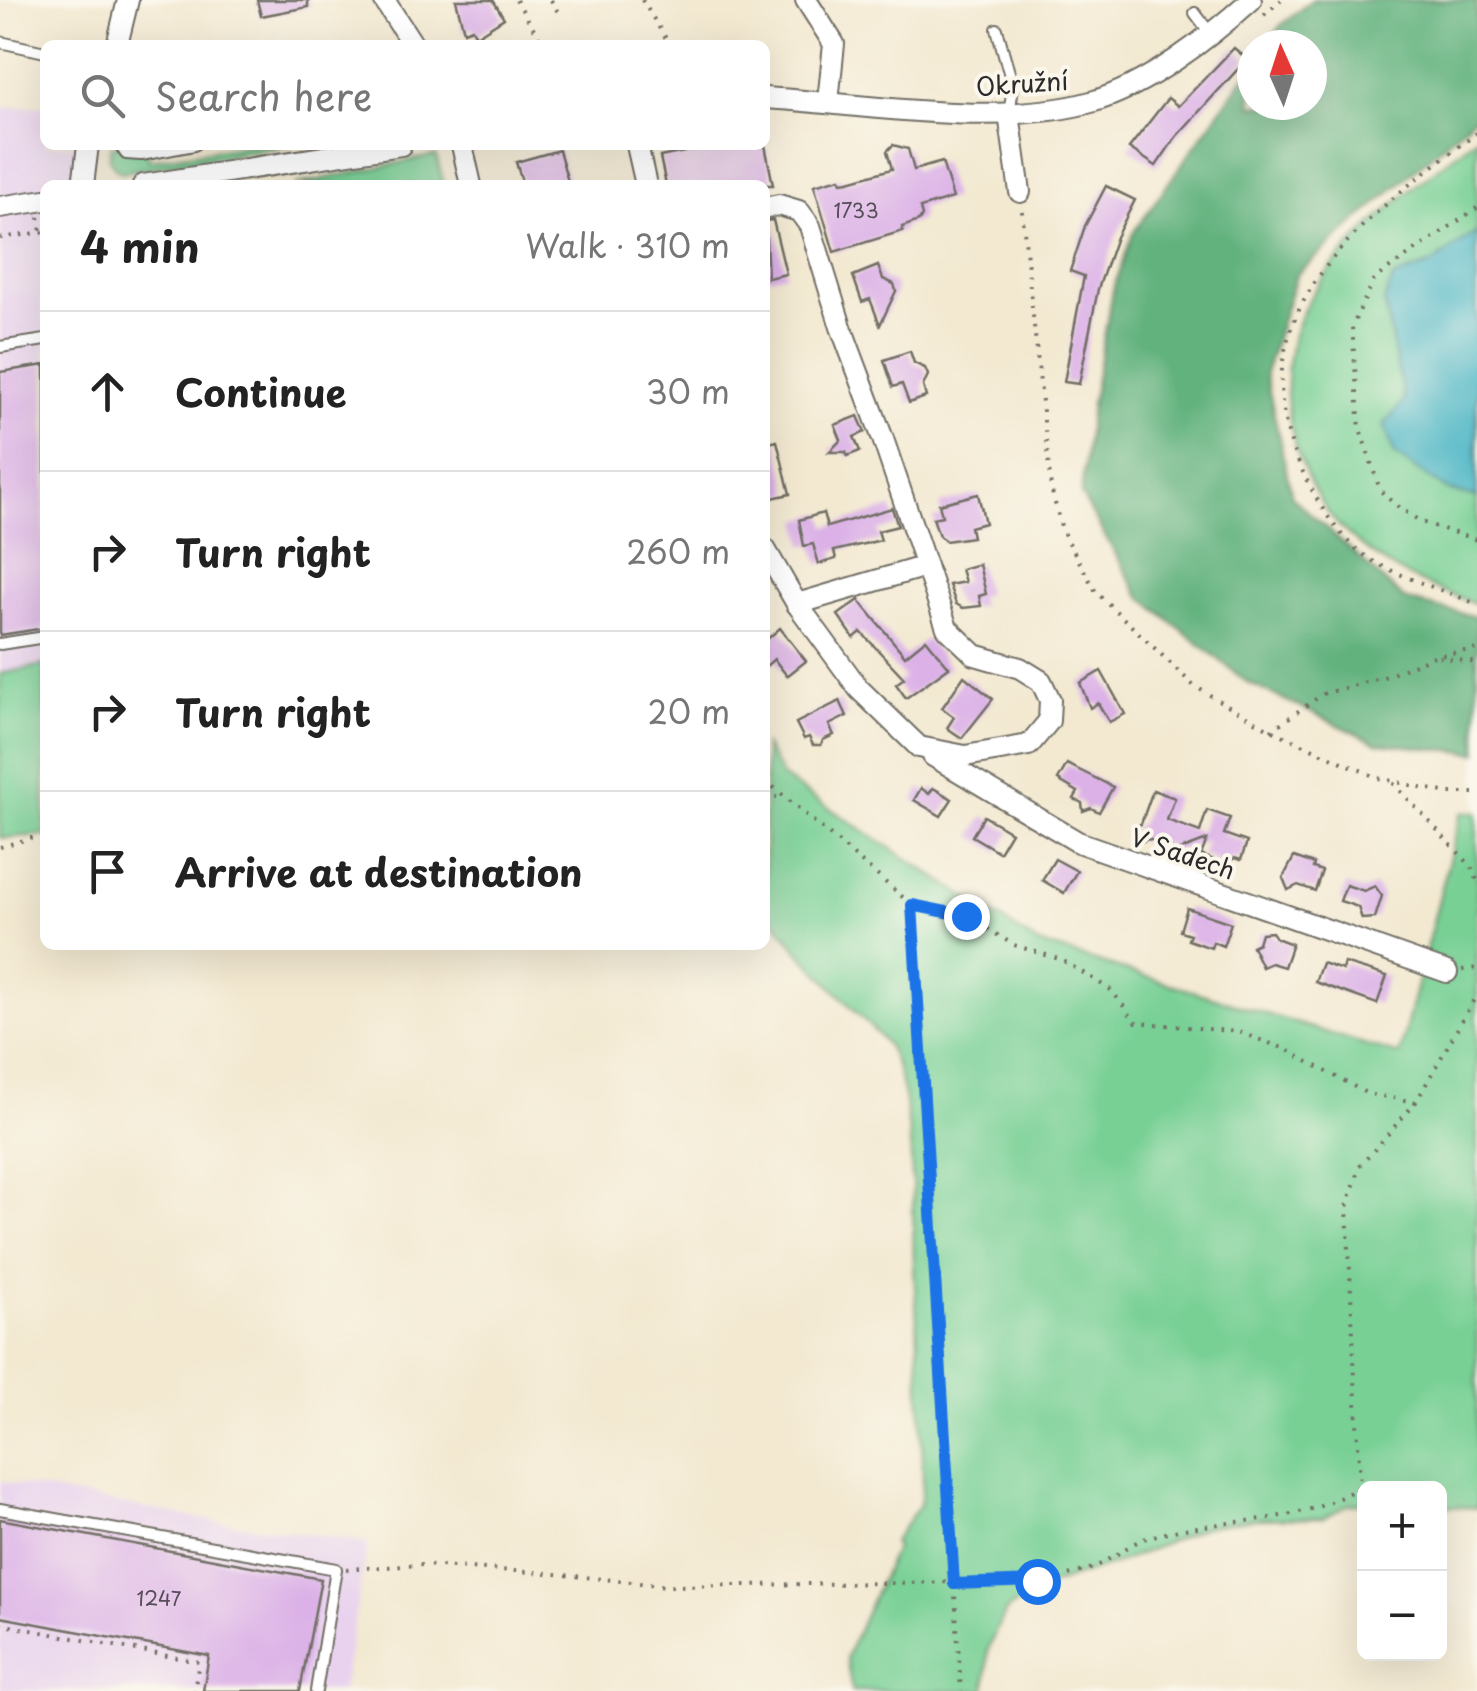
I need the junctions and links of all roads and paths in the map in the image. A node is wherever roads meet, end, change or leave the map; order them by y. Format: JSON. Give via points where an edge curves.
{"nodes":[{"id":1,"x":128,"y":0,"type":"edge"},
{"id":2,"x":384,"y":0,"type":"edge"},
{"id":3,"x":516,"y":0,"type":"edge"},
{"id":4,"x":551,"y":0,"type":"edge"},
{"id":5,"x":642,"y":0,"type":"edge"},
{"id":6,"x":806,"y":0,"type":"edge"},
{"id":7,"x":1282,"y":0,"type":"edge"},
{"id":8,"x":1254,"y":10,"type":"edge"},
{"id":9,"x":1195,"y":13,"type":"dead end"},
{"id":10,"x":559,"y":14,"type":"dead end"},
{"id":11,"x":996,"y":29,"type":"dead end"},
{"id":12,"x":1210,"y":34,"type":"junction"},
{"id":13,"x":119,"y":40,"type":"edge"},
{"id":14,"x":410,"y":40,"type":"edge"},
{"id":15,"x":541,"y":40,"type":"edge"},
{"id":16,"x":667,"y":40,"type":"edge"},
{"id":17,"x":0,"y":42,"type":"edge"},
{"id":18,"x":40,"y":51,"type":"edge"},
{"id":19,"x":770,"y":98,"type":"edge"},
{"id":20,"x":828,"y":102,"type":"junction"},
{"id":21,"x":1009,"y":114,"type":"junction"},
{"id":22,"x":1477,"y":133,"type":"edge"},
{"id":23,"x":87,"y":150,"type":"edge"},
{"id":24,"x":123,"y":150,"type":"edge"},
{"id":25,"x":168,"y":150,"type":"edge"},
{"id":26,"x":369,"y":150,"type":"edge"},
{"id":27,"x":463,"y":150,"type":"edge"},
{"id":28,"x":638,"y":150,"type":"edge"},
{"id":29,"x":84,"y":180,"type":"edge"},
{"id":30,"x":175,"y":180,"type":"edge"},
{"id":31,"x":470,"y":180,"type":"edge"},
{"id":32,"x":645,"y":180,"type":"edge"},
{"id":33,"x":1020,"y":192,"type":"joint"},
{"id":34,"x":40,"y":201,"type":"edge"},
{"id":35,"x":0,"y":207,"type":"edge"},
{"id":36,"x":770,"y":207,"type":"edge"},
{"id":37,"x":1477,"y":208,"type":"edge"},
{"id":38,"x":40,"y":233,"type":"edge"},
{"id":39,"x":0,"y":238,"type":"edge"},
{"id":40,"x":40,"y":341,"type":"edge"},
{"id":41,"x":0,"y":347,"type":"edge"},
{"id":42,"x":1477,"y":540,"type":"edge"},
{"id":43,"x":770,"y":557,"type":"edge"},
{"id":44,"x":926,"y":566,"type":"junction"},
{"id":45,"x":798,"y":604,"type":"junction"},
{"id":46,"x":1477,"y":604,"type":"edge"},
{"id":47,"x":40,"y":638,"type":"edge"},
{"id":48,"x":0,"y":644,"type":"edge"},
{"id":49,"x":1477,"y":649,"type":"edge"},
{"id":50,"x":1434,"y":656,"type":"junction"},
{"id":51,"x":1477,"y":663,"type":"edge"},
{"id":52,"x":1272,"y":730,"type":"junction"},
{"id":53,"x":919,"y":747,"type":"junction"},
{"id":54,"x":1392,"y":781,"type":"junction"},
{"id":55,"x":770,"y":785,"type":"edge"},
{"id":56,"x":1477,"y":793,"type":"edge"},
{"id":57,"x":770,"y":796,"type":"edge"},
{"id":58,"x":782,"y":798,"type":"junction"},
{"id":59,"x":40,"y":835,"type":"edge"},
{"id":60,"x":0,"y":847,"type":"edge"},
{"id":61,"x":1477,"y":880,"type":"edge"},
{"id":62,"x":912,"y":905,"type":"junction"},
{"id":63,"x":1447,"y":972,"type":"dead end"},
{"id":64,"x":1477,"y":994,"type":"edge"},
{"id":65,"x":1416,"y":1102,"type":"junction"},
{"id":66,"x":0,"y":1508,"type":"edge"},
{"id":67,"x":336,"y":1569,"type":"junction"},
{"id":68,"x":954,"y":1584,"type":"junction"},
{"id":69,"x":0,"y":1624,"type":"edge"},
{"id":70,"x":194,"y":1691,"type":"edge"},
{"id":71,"x":316,"y":1691,"type":"edge"},
{"id":72,"x":961,"y":1691,"type":"edge"}],
"edges":[{"from":1,"to":13,"type":"street"},
{"from":2,"to":14,"type":"street"},
{"from":3,"to":15,"type":"path"},
{"from":4,"to":10,"type":"path"},
{"from":5,"to":16,"type":"path"},
{"from":6,"to":20,"type":"street","via":[[834,44]]},
{"from":7,"to":8,"type":"path"},
{"from":8,"to":12,"type":"street","name":"Okružní"},
{"from":9,"to":12,"type":"lane"},
{"from":11,"to":21,"type":"lane","via":[[1013,86]]},
{"from":12,"to":21,"type":"street","name":"Okružní","via":[[1094,101]]},
{"from":17,"to":18,"type":"lane"},
{"from":19,"to":20,"type":"street","name":"Okružní"},
{"from":20,"to":21,"type":"street","name":"Okružní"},
{"from":21,"to":33,"type":"street"},
{"from":22,"to":46,"type":"path","via":[[1394,195],[1319,275],[1295,314],[1280,388],[1282,422],[1300,466],[1345,537],[1375,563]]},
{"from":23,"to":29,"type":"street"},
{"from":24,"to":25,"type":"lane","via":[[141,155]]},
{"from":26,"to":30,"type":"street"},
{"from":27,"to":31,"type":"street"},
{"from":28,"to":32,"type":"street"},
{"from":33,"to":52,"type":"path","via":[[1045,447],[1062,530],[1096,592],[1142,640],[1194,686]]},
{"from":34,"to":35,"type":"street"},
{"from":36,"to":44,"type":"street","via":[[799,211],[810,226]]},
{"from":37,"to":42,"type":"path","via":[[1374,279],[1352,327],[1360,429],[1380,490],[1422,522]]},
{"from":38,"to":39,"type":"path"},
{"from":40,"to":41,"type":"lane"},
{"from":43,"to":45,"type":"street","name":"V Sadech"},
{"from":44,"to":45,"type":"street"},
{"from":44,"to":53,"type":"street","via":[[947,628],[976,656],[1041,680],[1050,700],[1049,721],[1029,745],[965,756]]},
{"from":45,"to":53,"type":"street","name":"V Sadech","via":[[859,689]]},
{"from":47,"to":48,"type":"lane"},
{"from":49,"to":50,"type":"path"},
{"from":50,"to":51,"type":"path"},
{"from":50,"to":52,"type":"path","via":[[1323,694]]},
{"from":52,"to":54,"type":"path"},
{"from":53,"to":63,"type":"street","name":"V Sadech","via":[[1078,842]]},
{"from":54,"to":56,"type":"path"},
{"from":54,"to":61,"type":"path"},
{"from":55,"to":58,"type":"path"},
{"from":57,"to":58,"type":"path"},
{"from":58,"to":62,"type":"path"},
{"from":59,"to":60,"type":"path"},
{"from":62,"to":65,"type":"path","via":[[966,916],[1014,944],[1062,960],[1111,990],[1136,1022],[1238,1032],[1368,1094]]},
{"from":62,"to":68,"type":"path"},
{"from":64,"to":65,"type":"path"},
{"from":65,"to":68,"type":"path","via":[[1360,1166],[1347,1206],[1360,1486],[1280,1518],[1195,1526],[1141,1540],[1092,1569],[1037,1581]]},
{"from":66,"to":67,"type":"lane"},
{"from":67,"to":68,"type":"path","via":[[423,1566],[668,1586]]},
{"from":67,"to":71,"type":"lane"},
{"from":68,"to":72,"type":"path"},
{"from":69,"to":70,"type":"path","via":[[200,1662]]}]}
